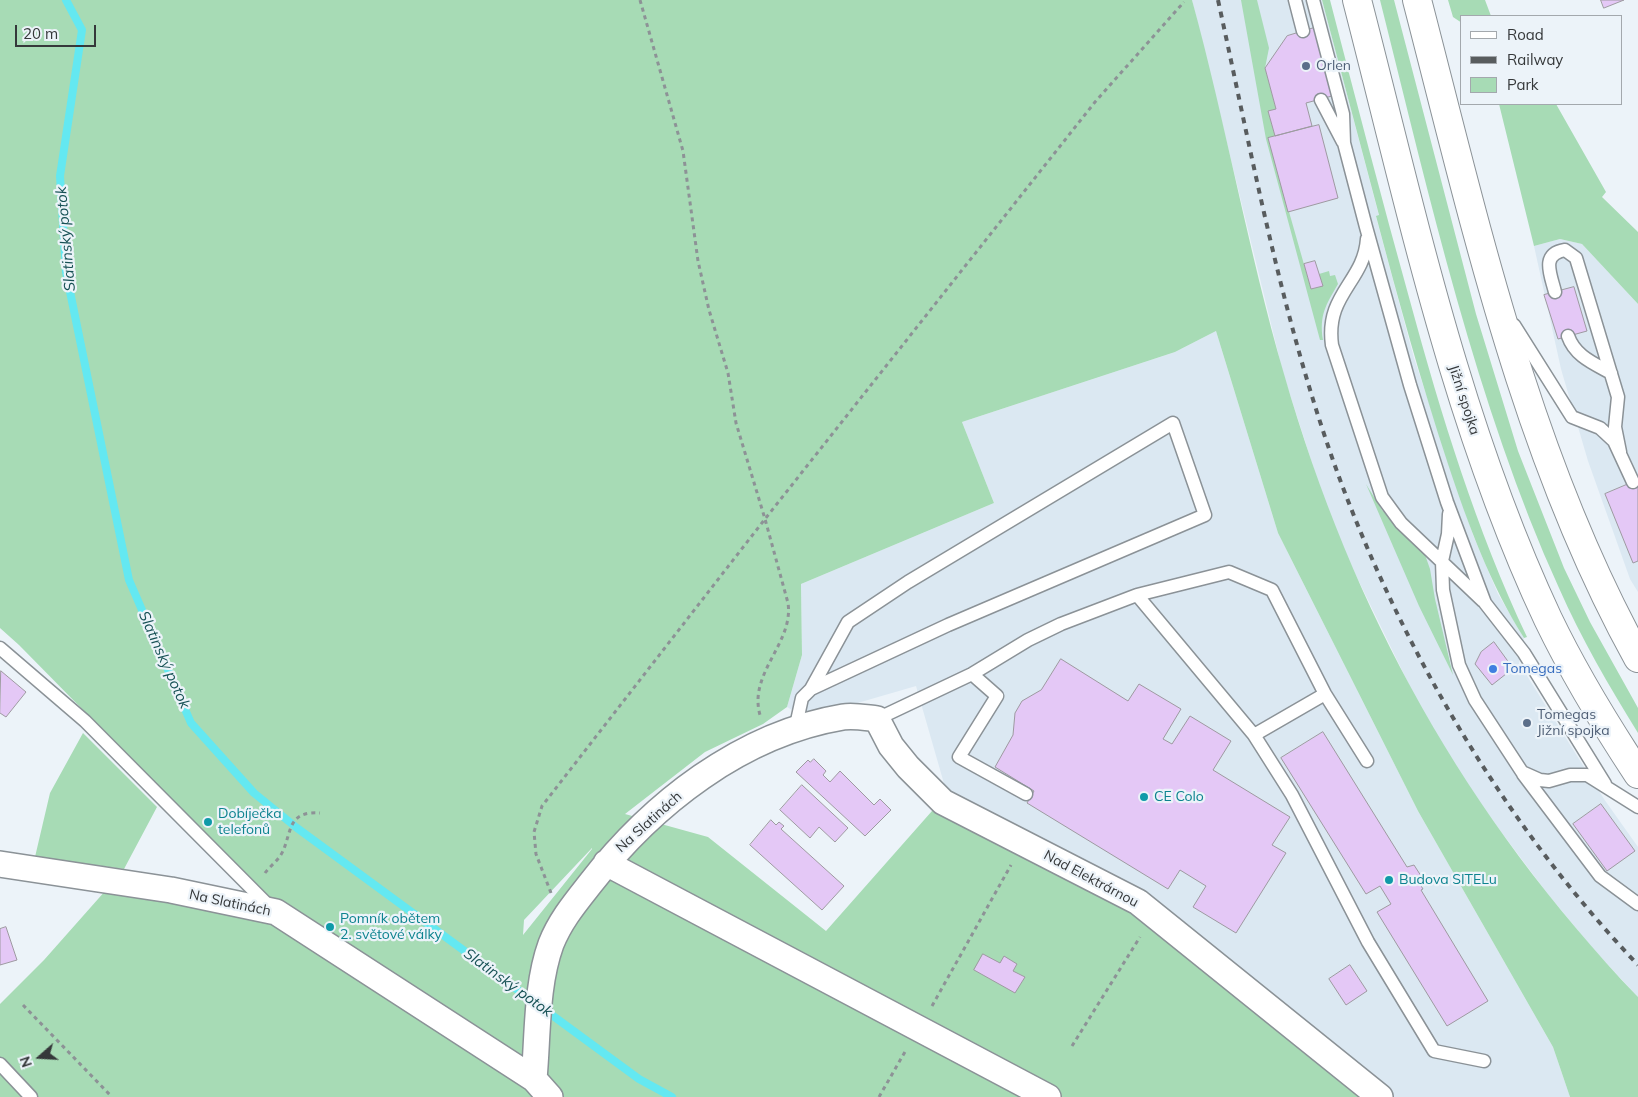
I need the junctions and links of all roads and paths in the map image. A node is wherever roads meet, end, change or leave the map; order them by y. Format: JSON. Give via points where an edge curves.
{"nodes":[{"id":1,"x":640,"y":0,"type":"edge"},
{"id":2,"x":1295,"y":0,"type":"edge"},
{"id":3,"x":1313,"y":0,"type":"edge"},
{"id":4,"x":1357,"y":0,"type":"edge"},
{"id":5,"x":1417,"y":0,"type":"edge"},
{"id":6,"x":1184,"y":2,"type":"dead end"},
{"id":7,"x":1303,"y":31,"type":"dead end"},
{"id":8,"x":1321,"y":100,"type":"dead end"},
{"id":9,"x":1344,"y":144,"type":"junction"},
{"id":10,"x":1366,"y":226,"type":"junction"},
{"id":11,"x":1555,"y":292,"type":"dead end"},
{"id":12,"x":1496,"y":296,"type":"junction"},
{"id":13,"x":1568,"y":336,"type":"dead end"},
{"id":14,"x":1611,"y":372,"type":"junction"},
{"id":15,"x":1618,"y":414,"type":"junction"},
{"id":16,"x":1591,"y":425,"type":"junction"},
{"id":17,"x":1620,"y":452,"type":"junction"},
{"id":18,"x":1633,"y":482,"type":"dead end"},
{"id":19,"x":1447,"y":502,"type":"junction"},
{"id":20,"x":766,"y":518,"type":"junction"},
{"id":21,"x":1442,"y":561,"type":"junction"},
{"id":22,"x":1137,"y":595,"type":"junction"},
{"id":23,"x":1485,"y":603,"type":"junction"},
{"id":24,"x":0,"y":648,"type":"edge"},
{"id":25,"x":1638,"y":658,"type":"edge"},
{"id":26,"x":972,"y":674,"type":"junction"},
{"id":27,"x":811,"y":689,"type":"junction"},
{"id":28,"x":1325,"y":694,"type":"junction"},
{"id":29,"x":877,"y":719,"type":"junction"},
{"id":30,"x":795,"y":730,"type":"junction"},
{"id":31,"x":1254,"y":735,"type":"junction"},
{"id":32,"x":767,"y":740,"type":"junction"},
{"id":33,"x":1367,"y":761,"type":"dead end"},
{"id":34,"x":1522,"y":772,"type":"junction"},
{"id":35,"x":1638,"y":774,"type":"edge"},
{"id":36,"x":1605,"y":784,"type":"junction"},
{"id":37,"x":1026,"y":794,"type":"dead end"},
{"id":38,"x":1638,"y":807,"type":"edge"},
{"id":39,"x":320,"y":813,"type":"dead end"},
{"id":40,"x":1023,"y":843,"type":"junction"},
{"id":41,"x":606,"y":862,"type":"junction"},
{"id":42,"x":0,"y":864,"type":"edge"},
{"id":43,"x":254,"y":891,"type":"junction"},
{"id":44,"x":1638,"y":904,"type":"edge"},
{"id":45,"x":276,"y":912,"type":"junction"},
{"id":46,"x":566,"y":914,"type":"junction"},
{"id":47,"x":1153,"y":915,"type":"junction"},
{"id":48,"x":23,"y":1005,"type":"dead end"},
{"id":49,"x":919,"y":1028,"type":"junction"},
{"id":50,"x":1072,"y":1046,"type":"dead end"},
{"id":51,"x":1484,"y":1061,"type":"dead end"},
{"id":52,"x":0,"y":1064,"type":"edge"},
{"id":53,"x":542,"y":1088,"type":"edge"},
{"id":54,"x":31,"y":1097,"type":"edge"},
{"id":55,"x":112,"y":1097,"type":"edge"},
{"id":56,"x":879,"y":1097,"type":"edge"},
{"id":57,"x":1048,"y":1097,"type":"edge"},
{"id":58,"x":1380,"y":1097,"type":"edge"}],
"edges":[{"from":1,"to":20,"type":"path","via":[[683,151],[698,261],[728,373],[736,423]]},
{"from":2,"to":7,"type":"lane"},
{"from":3,"to":9,"type":"lane","via":[[1343,114]]},
{"from":4,"to":35,"type":"highway","name":"Jižní spojka","via":[[1451,358],[1486,465],[1522,561],[1549,621],[1579,679]]},
{"from":5,"to":12,"type":"highway"},
{"from":6,"to":20,"type":"path","via":[[1095,102]]},
{"from":8,"to":9,"type":"lane"},
{"from":9,"to":10,"type":"lane"},
{"from":10,"to":19,"type":"lane","via":[[1410,385]]},
{"from":10,"to":21,"type":"lane","via":[[1366,252],[1335,306],[1331,320],[1332,345],[1382,497],[1401,523]]},
{"from":11,"to":14,"type":"lane","via":[[1549,259],[1565,250],[1576,258]]},
{"from":12,"to":16,"type":"lane","via":[[1564,407],[1572,417]]},
{"from":12,"to":25,"type":"highway","via":[[1533,418],[1563,502],[1591,567]]},
{"from":13,"to":14,"type":"lane","via":[[1578,354]]},
{"from":14,"to":15,"type":"lane","via":[[1618,397]]},
{"from":15,"to":16,"type":"lane","via":[[1607,423]]},
{"from":15,"to":17,"type":"lane","via":[[1615,428]]},
{"from":16,"to":17,"type":"lane","via":[[1608,434]]},
{"from":17,"to":18,"type":"lane"},
{"from":19,"to":21,"type":"lane","via":[[1450,520]]},
{"from":19,"to":23,"type":"lane"},
{"from":20,"to":32,"type":"path","via":[[789,613],[787,626],[759,686],[758,709]]},
{"from":20,"to":46,"type":"path","via":[[542,806],[534,832],[536,854],[550,892]]},
{"from":21,"to":23,"type":"lane"},
{"from":21,"to":34,"type":"lane","via":[[1447,616],[1466,683]]},
{"from":22,"to":26,"type":"lane","via":[[1061,624]]},
{"from":22,"to":28,"type":"lane","via":[[1229,572],[1272,590]]},
{"from":22,"to":31,"type":"lane"},
{"from":23,"to":36,"type":"lane","via":[[1524,653]]},
{"from":24,"to":43,"type":"lane","via":[[85,722]]},
{"from":26,"to":29,"type":"lane"},
{"from":26,"to":37,"type":"lane","via":[[997,696],[959,757]]},
{"from":27,"to":27,"type":"lane","via":[[948,625],[1204,516],[1173,423],[908,582],[848,622]]},
{"from":27,"to":30,"type":"lane","via":[[802,698]]},
{"from":28,"to":31,"type":"lane"},
{"from":28,"to":33,"type":"lane"},
{"from":29,"to":30,"type":"street","name":"Na Slatinách","via":[[845,716]]},
{"from":29,"to":40,"type":"street","name":"Nad Elektrárnou","via":[[891,746],[943,802]]},
{"from":30,"to":32,"type":"street","name":"Na Slatinách"},
{"from":31,"to":51,"type":"lane","via":[[1292,795],[1368,942],[1434,1050]]},
{"from":32,"to":41,"type":"street","name":"Na Slatinách","via":[[696,780]]},
{"from":34,"to":36,"type":"lane","via":[[1549,781],[1587,774]]},
{"from":34,"to":44,"type":"lane","via":[[1600,876]]},
{"from":36,"to":38,"type":"lane"},
{"from":39,"to":43,"type":"path","via":[[310,812],[294,821],[282,853]]},
{"from":40,"to":47,"type":"street","name":"Nad Elektrárnou","via":[[1138,902]]},
{"from":40,"to":49,"type":"path"},
{"from":41,"to":46,"type":"street","name":"Na Slatinách"},
{"from":41,"to":49,"type":"street"},
{"from":42,"to":45,"type":"street","name":"Na Slatinách","via":[[171,890]]},
{"from":43,"to":45,"type":"lane"},
{"from":45,"to":53,"type":"street","name":"Na Slatinách"},
{"from":46,"to":53,"type":"street","name":"Na Slatinách","via":[[552,944],[541,992],[538,1027]]},
{"from":47,"to":50,"type":"path"},
{"from":47,"to":58,"type":"street","name":"Nad Elektrárnou"},
{"from":48,"to":55,"type":"path"},
{"from":49,"to":56,"type":"path"},
{"from":49,"to":57,"type":"street"},
{"from":52,"to":54,"type":"lane"}]}
